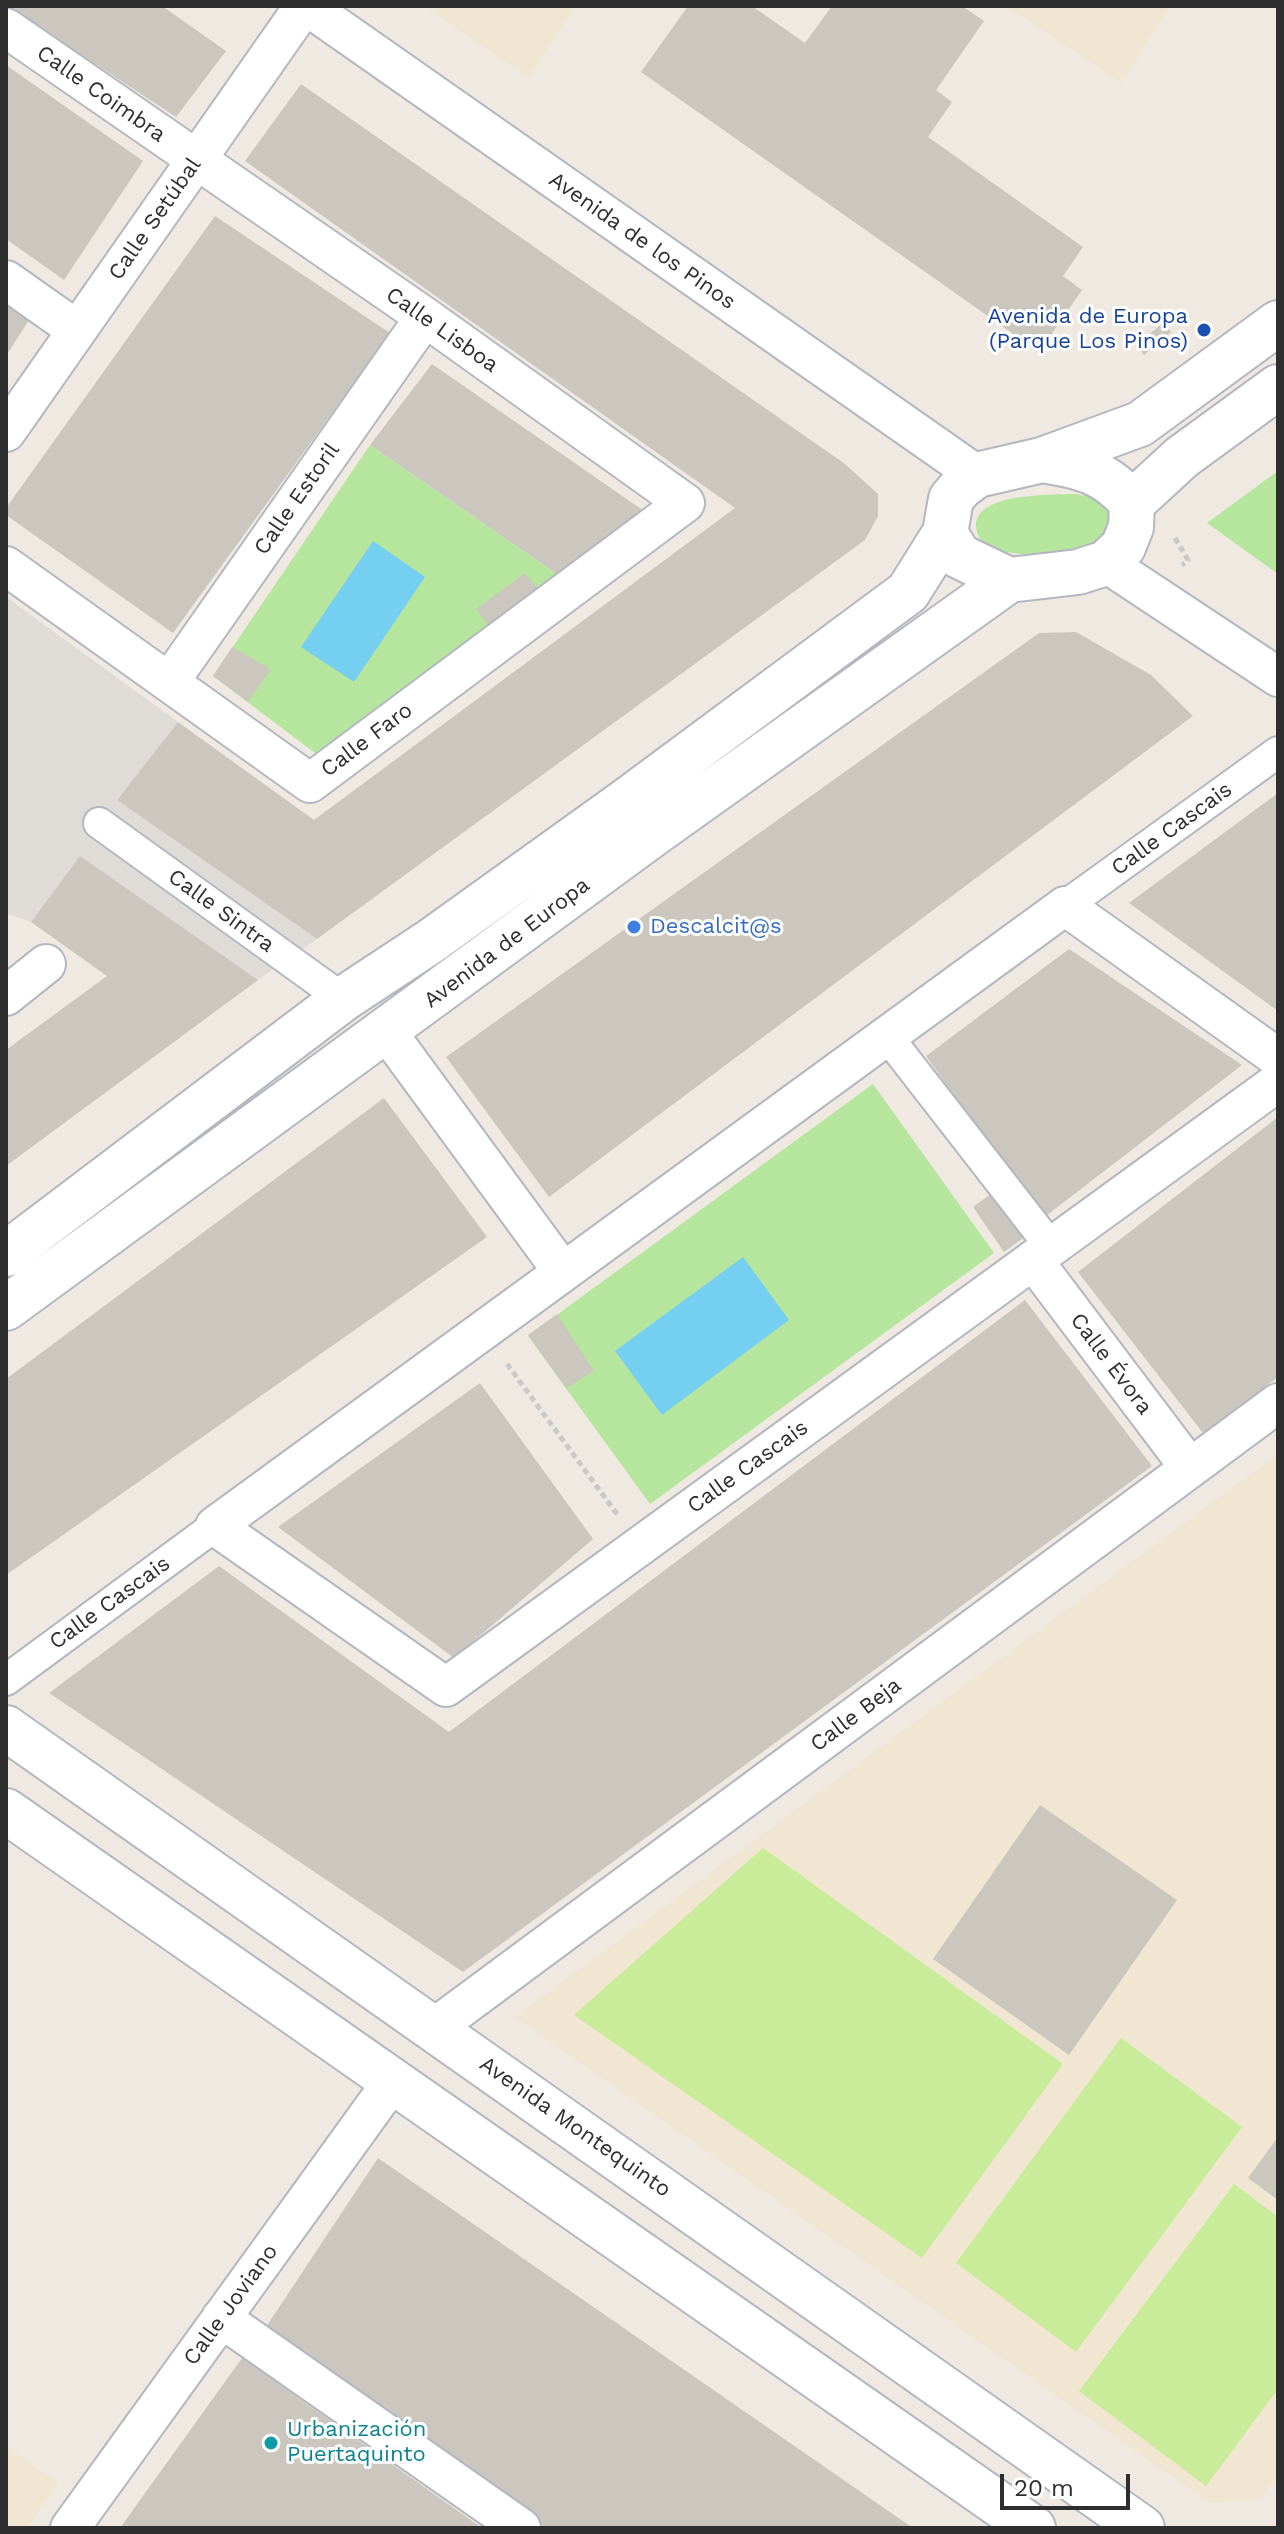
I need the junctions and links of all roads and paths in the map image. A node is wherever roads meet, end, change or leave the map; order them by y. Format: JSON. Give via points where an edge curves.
{"nodes":[{"id":1,"x":306,"y":6,"type":"edge"},
{"id":2,"x":6,"y":28,"type":"edge"},
{"id":3,"x":196,"y":159,"type":"junction"},
{"id":4,"x":6,"y":280,"type":"edge"},
{"id":5,"x":425,"y":317,"type":"junction"},
{"id":6,"x":1278,"y":323,"type":"edge"},
{"id":7,"x":77,"y":330,"type":"junction"},
{"id":8,"x":1278,"y":387,"type":"edge"},
{"id":9,"x":6,"y":432,"type":"edge"},
{"id":10,"x":1042,"y":460,"type":"junction"},
{"id":11,"x":977,"y":475,"type":"junction"},
{"id":12,"x":685,"y":503,"type":"joint"},
{"id":13,"x":1132,"y":503,"type":"junction"},
{"id":14,"x":945,"y":533,"type":"junction"},
{"id":15,"x":1106,"y":563,"type":"junction"},
{"id":16,"x":6,"y":566,"type":"edge"},
{"id":17,"x":1009,"y":580,"type":"junction"},
{"id":18,"x":1278,"y":677,"type":"edge"},
{"id":19,"x":170,"y":681,"type":"junction"},
{"id":20,"x":1278,"y":752,"type":"edge"},
{"id":21,"x":99,"y":823,"type":"dead end"},
{"id":22,"x":1065,"y":906,"type":"junction"},
{"id":23,"x":46,"y":964,"type":"dead end"},
{"id":24,"x":6,"y":996,"type":"edge"},
{"id":25,"x":343,"y":999,"type":"junction"},
{"id":26,"x":387,"y":1032,"type":"junction"},
{"id":27,"x":887,"y":1036,"type":"junction"},
{"id":28,"x":1278,"y":1058,"type":"edge"},
{"id":29,"x":1278,"y":1082,"type":"edge"},
{"id":30,"x":1042,"y":1253,"type":"junction"},
{"id":31,"x":6,"y":1254,"type":"edge"},
{"id":32,"x":563,"y":1272,"type":"junction"},
{"id":33,"x":6,"y":1308,"type":"edge"},
{"id":34,"x":483,"y":1331,"type":"junction"},
{"id":35,"x":1278,"y":1403,"type":"edge"},
{"id":36,"x":1190,"y":1468,"type":"junction"},
{"id":37,"x":215,"y":1526,"type":"junction"},
{"id":38,"x":640,"y":1546,"type":"junction"},
{"id":39,"x":6,"y":1680,"type":"edge"},
{"id":40,"x":6,"y":1728,"type":"edge"},
{"id":41,"x":6,"y":1811,"type":"edge"},
{"id":42,"x":434,"y":2028,"type":"junction"},
{"id":43,"x":392,"y":2082,"type":"junction"},
{"id":44,"x":221,"y":2318,"type":"junction"},
{"id":45,"x":72,"y":2527,"type":"edge"},
{"id":46,"x":521,"y":2528,"type":"edge"},
{"id":47,"x":1033,"y":2528,"type":"edge"},
{"id":48,"x":1142,"y":2528,"type":"edge"}],
"edges":[{"from":1,"to":3,"type":"street","name":"Calle Setúbal"},
{"from":1,"to":11,"type":"street","name":"Avenida de los Pinos"},
{"from":2,"to":3,"type":"street","name":"Calle Coimbra"},
{"from":3,"to":5,"type":"street","name":"Calle Lisboa"},
{"from":3,"to":7,"type":"street","name":"Calle Setúbal"},
{"from":4,"to":7,"type":"street"},
{"from":5,"to":12,"type":"street","name":"Calle Lisboa"},
{"from":5,"to":19,"type":"street","name":"Calle Estoril"},
{"from":6,"to":10,"type":"main road","via":[[1140,424]]},
{"from":7,"to":9,"type":"street","name":"Calle Setúbal"},
{"from":8,"to":13,"type":"main road","via":[[1182,457]]},
{"from":10,"to":11,"type":"main road"},
{"from":10,"to":13,"type":"main road","via":[[1095,472],[1116,483]]},
{"from":11,"to":14,"type":"main road","via":[[951,499]]},
{"from":12,"to":19,"type":"street","name":"Calle Faro","via":[[310,783]]},
{"from":13,"to":15,"type":"main road","via":[[1123,547]]},
{"from":14,"to":17,"type":"main road","via":[[959,556]]},
{"from":14,"to":25,"type":"main road","name":"Avenida de Europa","via":[[908,592],[626,801]]},
{"from":15,"to":17,"type":"main road","via":[[1078,572]]},
{"from":15,"to":18,"type":"street"},
{"from":16,"to":19,"type":"street","name":"Calle Faro"},
{"from":17,"to":26,"type":"main road","name":"Avenida de Europa"},
{"from":20,"to":22,"type":"street","name":"Calle Cascais"},
{"from":21,"to":25,"type":"street","name":"Calle Sintra"},
{"from":22,"to":27,"type":"street","name":"Calle Cascais"},
{"from":22,"to":28,"type":"street"},
{"from":23,"to":24,"type":"street"},
{"from":25,"to":31,"type":"main road","name":"Avenida de Europa"},
{"from":26,"to":32,"type":"street"},
{"from":26,"to":33,"type":"main road","name":"Avenida de Europa"},
{"from":27,"to":30,"type":"street"},
{"from":27,"to":32,"type":"street","name":"Calle Cascais"},
{"from":29,"to":30,"type":"street","name":"Calle Cascais"},
{"from":30,"to":36,"type":"street","name":"Calle Évora"},
{"from":30,"to":38,"type":"street","name":"Calle Cascais"},
{"from":32,"to":34,"type":"street","name":"Calle Cascais"},
{"from":34,"to":37,"type":"street","name":"Calle Cascais"},
{"from":34,"to":38,"type":"path"},
{"from":35,"to":36,"type":"street","name":"Calle Beja"},
{"from":36,"to":42,"type":"street","name":"Calle Beja"},
{"from":37,"to":38,"type":"street","name":"Calle Cascais","via":[[446,1687]]},
{"from":37,"to":39,"type":"street","name":"Calle Cascais"},
{"from":40,"to":42,"type":"main road","name":"Avenida Montequinto"},
{"from":41,"to":43,"type":"main road"},
{"from":42,"to":48,"type":"main road","name":"Avenida Montequinto"},
{"from":43,"to":44,"type":"street","name":"Calle Joviano"},
{"from":43,"to":47,"type":"main road"},
{"from":44,"to":45,"type":"street","name":"Calle Joviano"},
{"from":44,"to":46,"type":"street"}]}
